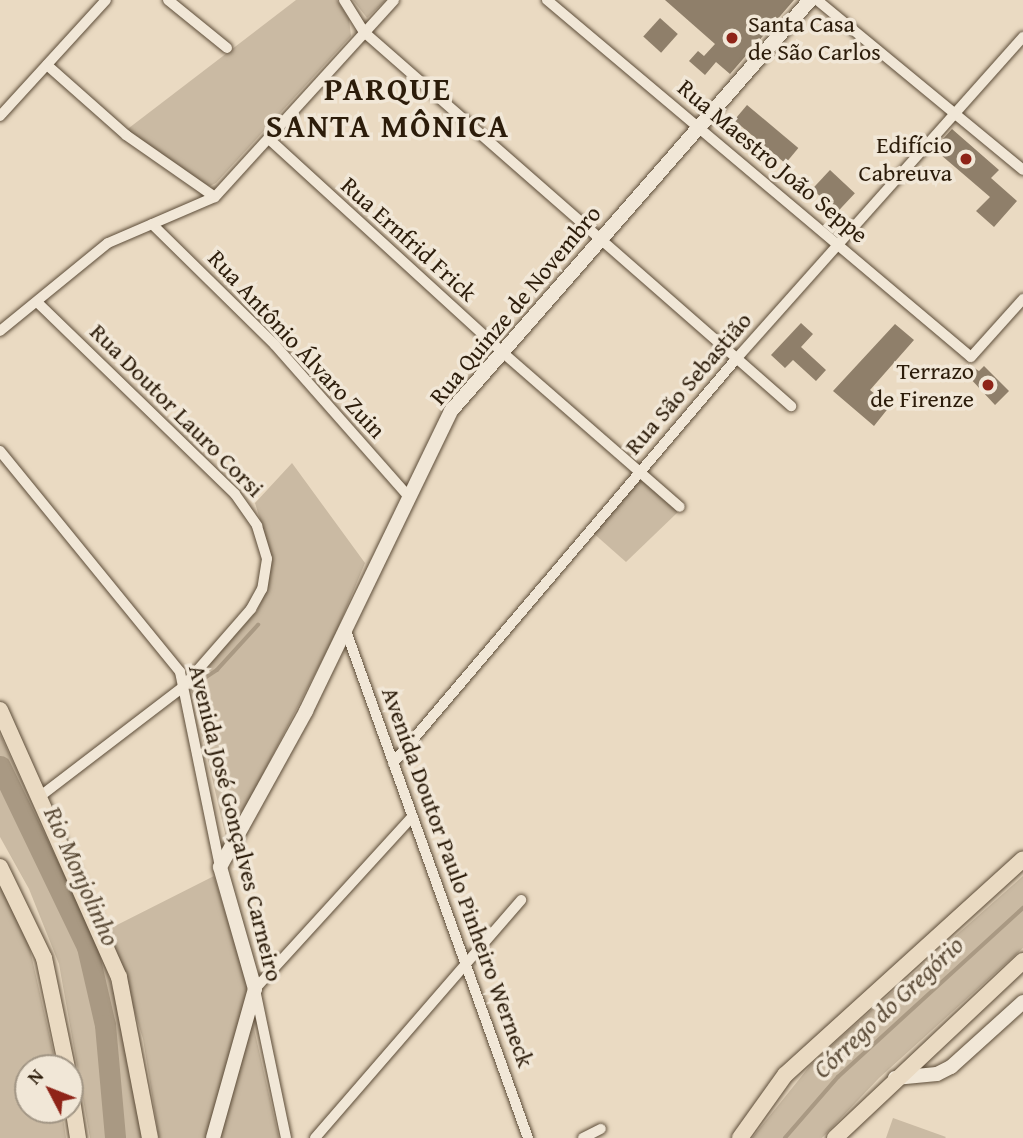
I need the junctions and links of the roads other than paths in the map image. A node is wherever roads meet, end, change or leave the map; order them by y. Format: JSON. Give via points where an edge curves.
{"nodes":[{"id":1,"x":106,"y":0,"type":"edge"},
{"id":2,"x":168,"y":0,"type":"edge"},
{"id":3,"x":344,"y":0,"type":"edge"},
{"id":4,"x":394,"y":0,"type":"edge"},
{"id":5,"x":547,"y":0,"type":"edge"},
{"id":6,"x":810,"y":0,"type":"edge"},
{"id":7,"x":817,"y":0,"type":"edge"},
{"id":8,"x":364,"y":32,"type":"junction"},
{"id":9,"x":1023,"y":37,"type":"edge"},
{"id":10,"x":227,"y":48,"type":"dead end"},
{"id":11,"x":47,"y":65,"type":"junction"},
{"id":12,"x":956,"y":112,"type":"junction"},
{"id":13,"x":0,"y":116,"type":"edge"},
{"id":14,"x":699,"y":127,"type":"junction"},
{"id":15,"x":269,"y":139,"type":"junction"},
{"id":16,"x":1023,"y":170,"type":"edge"},
{"id":17,"x":215,"y":197,"type":"junction"},
{"id":18,"x":152,"y":224,"type":"junction"},
{"id":19,"x":600,"y":237,"type":"junction"},
{"id":20,"x":840,"y":244,"type":"junction"},
{"id":21,"x":1023,"y":299,"type":"edge"},
{"id":22,"x":37,"y":302,"type":"junction"},
{"id":23,"x":0,"y":331,"type":"edge"},
{"id":24,"x":501,"y":351,"type":"junction"},
{"id":25,"x":737,"y":358,"type":"junction"},
{"id":26,"x":791,"y":406,"type":"dead end"},
{"id":27,"x":0,"y":451,"type":"edge"},
{"id":28,"x":639,"y":472,"type":"junction"},
{"id":29,"x":409,"y":497,"type":"junction"},
{"id":30,"x":680,"y":507,"type":"dead end"},
{"id":31,"x":346,"y":631,"type":"junction"},
{"id":32,"x":183,"y":687,"type":"junction"},
{"id":33,"x":0,"y":710,"type":"edge"},
{"id":34,"x":393,"y":763,"type":"junction"},
{"id":35,"x":39,"y":797,"type":"junction"},
{"id":36,"x":412,"y":817,"type":"junction"},
{"id":37,"x":1023,"y":859,"type":"edge"},
{"id":38,"x":0,"y":867,"type":"edge"},
{"id":39,"x":220,"y":867,"type":"junction"},
{"id":40,"x":520,"y":900,"type":"dead end"},
{"id":41,"x":1023,"y":961,"type":"edge"},
{"id":42,"x":465,"y":969,"type":"junction"},
{"id":43,"x":255,"y":989,"type":"junction"},
{"id":44,"x":1023,"y":1002,"type":"edge"},
{"id":45,"x":64,"y":1054,"type":"edge"},
{"id":46,"x":895,"y":1077,"type":"junction"},
{"id":47,"x":601,"y":1129,"type":"dead end"},
{"id":48,"x":150,"y":1138,"type":"edge"},
{"id":49,"x":213,"y":1138,"type":"edge"},
{"id":50,"x":286,"y":1138,"type":"edge"},
{"id":51,"x":315,"y":1138,"type":"edge"},
{"id":52,"x":528,"y":1138,"type":"edge"},
{"id":53,"x":583,"y":1138,"type":"edge"},
{"id":54,"x":740,"y":1138,"type":"edge"},
{"id":55,"x":835,"y":1138,"type":"edge"}],
"edges":[{"from":1,"to":11,"type":"street"},
{"from":2,"to":10,"type":"street"},
{"from":3,"to":8,"type":"street"},
{"from":4,"to":8,"type":"street"},
{"from":5,"to":14,"type":"street","name":"Rua Maestro João Seppe"},
{"from":6,"to":14,"type":"main road","name":"Rua Quinze de Novembro"},
{"from":7,"to":12,"type":"street"},
{"from":8,"to":15,"type":"street"},
{"from":8,"to":19,"type":"street"},
{"from":9,"to":12,"type":"street","name":"Rua São Sebastião"},
{"from":11,"to":13,"type":"street"},
{"from":11,"to":17,"type":"street","via":[[126,135]]},
{"from":12,"to":16,"type":"street"},
{"from":12,"to":20,"type":"street","name":"Rua São Sebastião"},
{"from":14,"to":19,"type":"main road","name":"Rua Quinze de Novembro"},
{"from":14,"to":20,"type":"street","name":"Rua Maestro João Seppe"},
{"from":15,"to":17,"type":"street"},
{"from":15,"to":24,"type":"street","name":"Rua Ernfrid Frick"},
{"from":17,"to":18,"type":"street"},
{"from":18,"to":22,"type":"street","via":[[108,243]]},
{"from":18,"to":29,"type":"street","name":"Rua Antônio Álvaro Zuin","via":[[275,345]]},
{"from":19,"to":24,"type":"main road","name":"Rua Quinze de Novembro"},
{"from":19,"to":25,"type":"street"},
{"from":20,"to":21,"type":"street","name":"Rua Maestro João Seppe","via":[[971,357]]},
{"from":20,"to":25,"type":"street","name":"Rua São Sebastião"},
{"from":22,"to":23,"type":"street"},
{"from":22,"to":32,"type":"street","name":"Rua Doutor Lauro Corsi","via":[[235,494],[257,526],[267,559],[262,589],[239,625]]},
{"from":24,"to":28,"type":"street","name":"Rua Ernfrid Frick"},
{"from":24,"to":29,"type":"main road","name":"Rua Quinze de Novembro","via":[[455,404]]},
{"from":25,"to":26,"type":"street"},
{"from":25,"to":28,"type":"street","name":"Rua São Sebastião"},
{"from":27,"to":32,"type":"street","name":"Avenida José Gonçalves Carneiro","via":[[174,664]]},
{"from":28,"to":30,"type":"street","name":"Rua Ernfrid Frick"},
{"from":28,"to":34,"type":"street","name":"Rua São Sebastião"},
{"from":29,"to":31,"type":"main road","name":"Rua Quinze de Novembro"},
{"from":31,"to":34,"type":"street","name":"Avenida Doutor Paulo Pinheiro Werneck"},
{"from":31,"to":39,"type":"main road","name":"Rua Quinze de Novembro"},
{"from":32,"to":35,"type":"street","name":"Rua Doutor Lauro Corsi"},
{"from":32,"to":39,"type":"street","name":"Avenida José Gonçalves Carneiro"},
{"from":33,"to":35,"type":"main road"},
{"from":34,"to":36,"type":"street","name":"Avenida Doutor Paulo Pinheiro Werneck"},
{"from":35,"to":48,"type":"main road","via":[[119,977]]},
{"from":36,"to":42,"type":"street","name":"Avenida Doutor Paulo Pinheiro Werneck"},
{"from":36,"to":43,"type":"street"},
{"from":37,"to":54,"type":"main road","via":[[786,1075]]},
{"from":38,"to":45,"type":"main road","via":[[44,958]]},
{"from":39,"to":43,"type":"main road","name":"Avenida José Gonçalves Carneiro"},
{"from":40,"to":42,"type":"street"},
{"from":41,"to":46,"type":"main road"},
{"from":42,"to":51,"type":"street"},
{"from":42,"to":52,"type":"street","name":"Avenida Doutor Paulo Pinheiro Werneck","via":[[499,1050]]},
{"from":43,"to":49,"type":"main road"},
{"from":43,"to":50,"type":"street","name":"Avenida José Gonçalves Carneiro"},
{"from":44,"to":46,"type":"main road","via":[[951,1067],[937,1074]]},
{"from":46,"to":55,"type":"main road"},
{"from":47,"to":53,"type":"street"}]}
